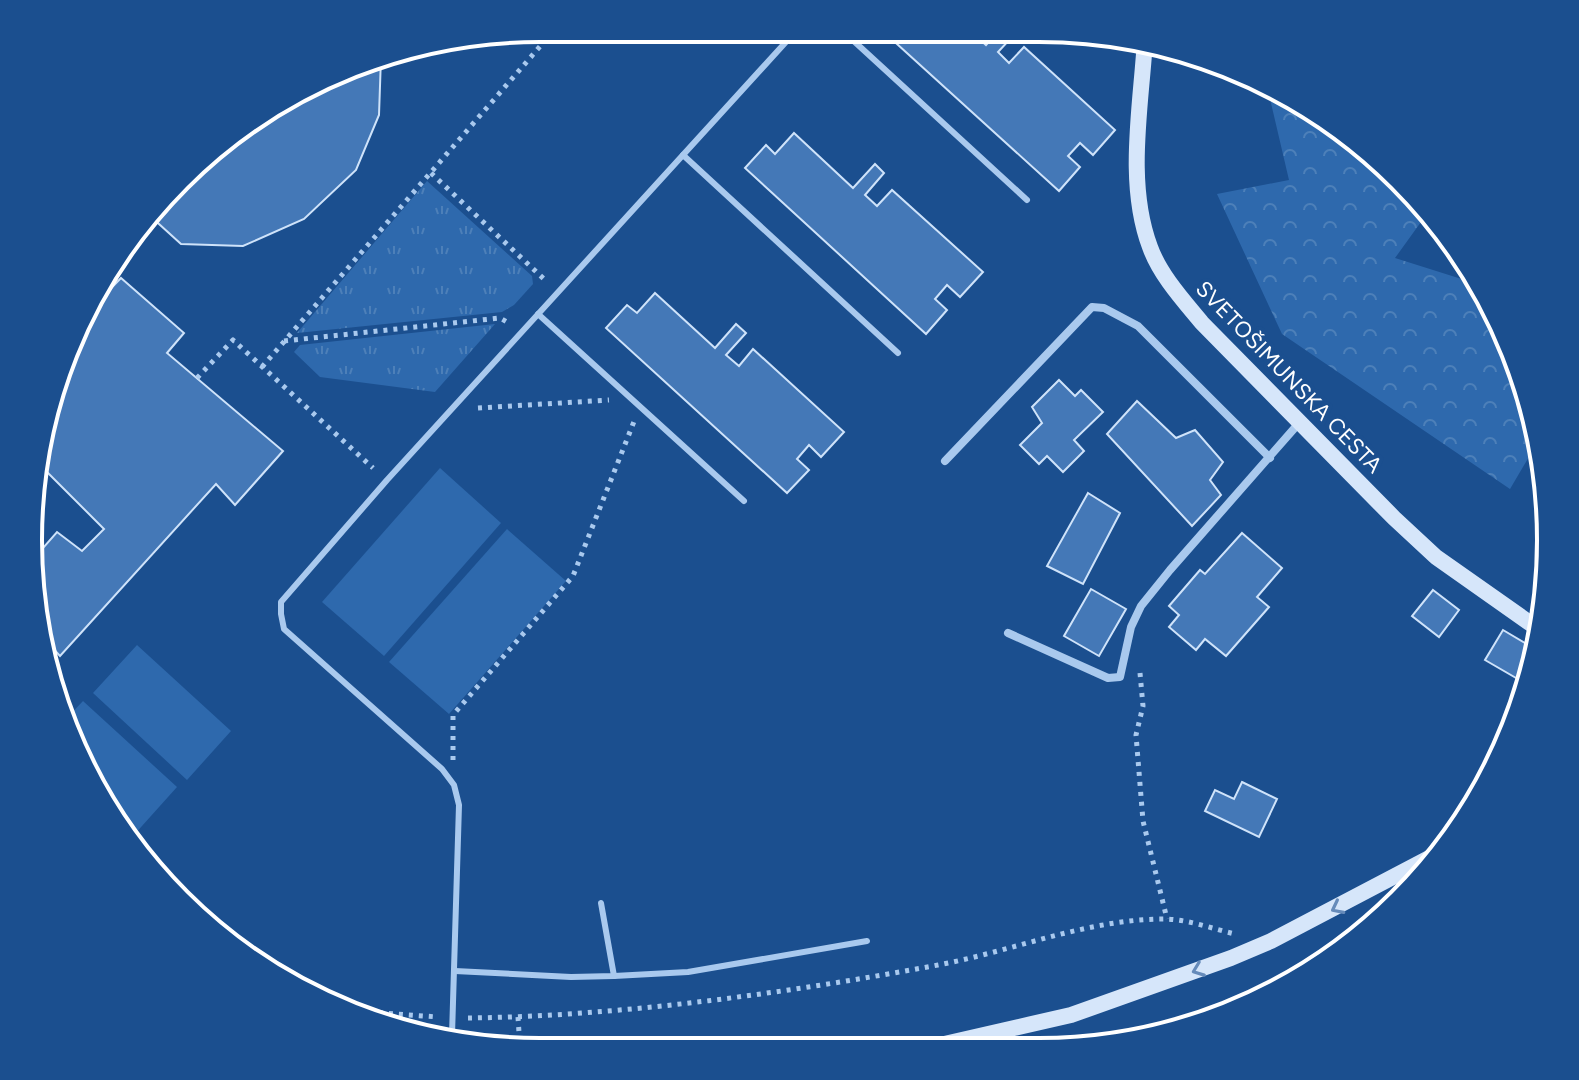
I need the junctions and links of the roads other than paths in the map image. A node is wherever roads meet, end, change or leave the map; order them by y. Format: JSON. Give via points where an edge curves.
{"nodes":[{"id":1,"x":785,"y":42,"type":"edge"},
{"id":2,"x":855,"y":42,"type":"edge"},
{"id":3,"x":1144,"y":54,"type":"edge"},
{"id":4,"x":683,"y":155,"type":"junction"},
{"id":5,"x":1027,"y":200,"type":"dead end"},
{"id":6,"x":538,"y":314,"type":"junction"},
{"id":7,"x":898,"y":353,"type":"dead end"},
{"id":8,"x":1299,"y":423,"type":"junction"},
{"id":9,"x":1270,"y":458,"type":"junction"},
{"id":10,"x":945,"y":461,"type":"dead end"},
{"id":11,"x":744,"y":501,"type":"dead end"},
{"id":12,"x":1530,"y":623,"type":"edge"},
{"id":13,"x":1008,"y":633,"type":"dead end"},
{"id":14,"x":1415,"y":865,"type":"edge"},
{"id":15,"x":601,"y":903,"type":"dead end"},
{"id":16,"x":867,"y":941,"type":"dead end"},
{"id":17,"x":455,"y":971,"type":"junction"},
{"id":18,"x":614,"y":976,"type":"junction"},
{"id":19,"x":452,"y":1030,"type":"edge"},
{"id":20,"x":971,"y":1038,"type":"edge"}],
"edges":[{"from":1,"to":4,"type":"lane"},
{"from":2,"to":5,"type":"lane"},
{"from":3,"to":8,"type":"street","name":"SVETOŠIMUNSKA CESTA","via":[[1137,175],[1151,249],[1202,323]]},
{"from":4,"to":6,"type":"lane"},
{"from":4,"to":7,"type":"lane"},
{"from":6,"to":11,"type":"lane"},
{"from":6,"to":17,"type":"lane","via":[[281,602],[284,629],[454,785],[459,805]]},
{"from":8,"to":9,"type":"street"},
{"from":8,"to":12,"type":"street","name":"SVETOŠIMUNSKA CESTA","via":[[1436,557]]},
{"from":9,"to":10,"type":"street","via":[[1138,326],[1092,307]]},
{"from":9,"to":13,"type":"street","via":[[1141,606],[1120,677],[1108,678]]},
{"from":14,"to":20,"type":"street","one_way":true,"via":[[1271,941],[1165,983],[1071,1015]]},
{"from":15,"to":18,"type":"lane"},
{"from":16,"to":18,"type":"lane","via":[[688,972]]},
{"from":17,"to":18,"type":"lane"},
{"from":17,"to":19,"type":"lane"}]}
